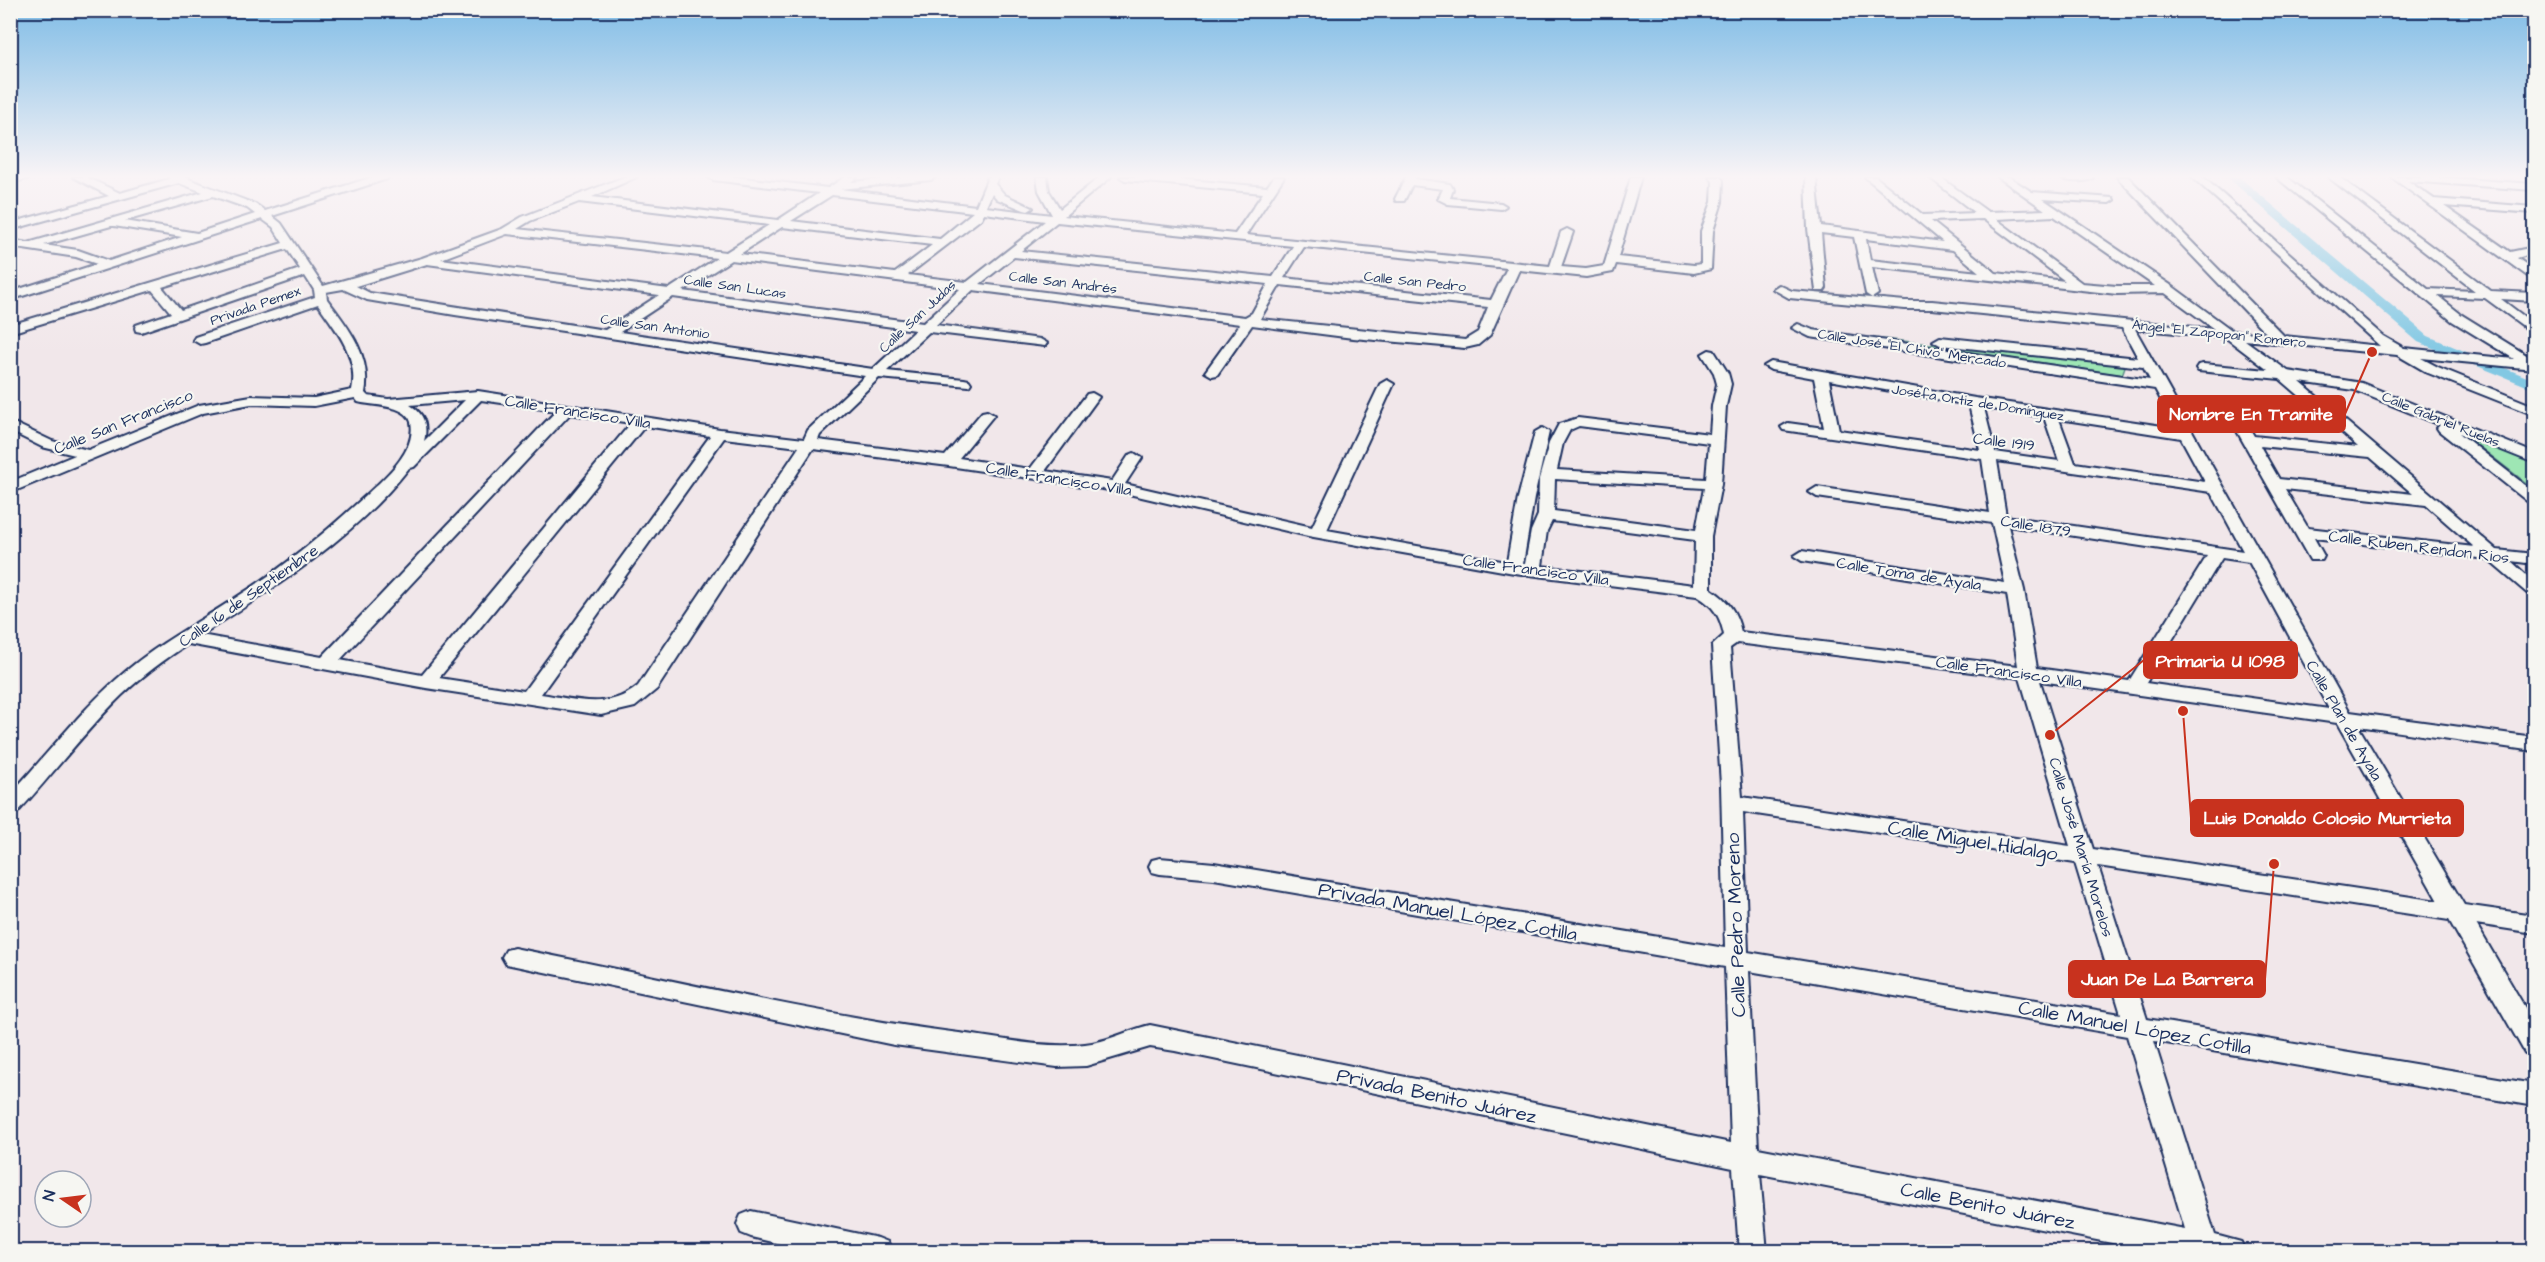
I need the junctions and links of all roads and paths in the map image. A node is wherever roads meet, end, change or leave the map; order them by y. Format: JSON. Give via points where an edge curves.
{"nodes":[{"id":1,"x":1859,"y":235,"type":"edge"},
{"id":2,"x":63,"y":236,"type":"edge"},
{"id":3,"x":194,"y":236,"type":"edge"},
{"id":4,"x":204,"y":236,"type":"edge"},
{"id":5,"x":284,"y":236,"type":"edge"},
{"id":6,"x":493,"y":236,"type":"edge"},
{"id":7,"x":551,"y":236,"type":"edge"},
{"id":8,"x":758,"y":236,"type":"edge"},
{"id":9,"x":887,"y":236,"type":"edge"},
{"id":10,"x":951,"y":236,"type":"edge"},
{"id":11,"x":1032,"y":236,"type":"edge"},
{"id":12,"x":1239,"y":236,"type":"edge"},
{"id":13,"x":1566,"y":236,"type":"edge"},
{"id":14,"x":1619,"y":236,"type":"edge"},
{"id":15,"x":1707,"y":236,"type":"edge"},
{"id":16,"x":1815,"y":236,"type":"edge"},
{"id":17,"x":1866,"y":236,"type":"edge"},
{"id":18,"x":1943,"y":236,"type":"edge"},
{"id":19,"x":2013,"y":236,"type":"edge"},
{"id":20,"x":2090,"y":236,"type":"edge"},
{"id":21,"x":2179,"y":236,"type":"edge"},
{"id":22,"x":2262,"y":236,"type":"edge"},
{"id":23,"x":2354,"y":236,"type":"edge"},
{"id":24,"x":2411,"y":236,"type":"edge"},
{"id":25,"x":2481,"y":236,"type":"edge"},
{"id":26,"x":201,"y":237,"type":"junction"},
{"id":27,"x":10,"y":243,"type":"edge"},
{"id":28,"x":941,"y":243,"type":"junction"},
{"id":29,"x":1300,"y":244,"type":"junction"},
{"id":30,"x":289,"y":245,"type":"junction"},
{"id":31,"x":29,"y":246,"type":"junction"},
{"id":32,"x":1956,"y":247,"type":"junction"},
{"id":33,"x":2535,"y":250,"type":"edge"},
{"id":34,"x":1010,"y":253,"type":"junction"},
{"id":35,"x":728,"y":255,"type":"junction"},
{"id":36,"x":2510,"y":256,"type":"junction"},
{"id":37,"x":426,"y":260,"type":"junction"},
{"id":38,"x":1865,"y":262,"type":"junction"},
{"id":39,"x":110,"y":265,"type":"junction"},
{"id":40,"x":1611,"y":265,"type":"junction"},
{"id":41,"x":1514,"y":267,"type":"junction"},
{"id":42,"x":307,"y":271,"type":"junction"},
{"id":43,"x":1554,"y":271,"type":"junction"},
{"id":44,"x":2535,"y":274,"type":"edge"},
{"id":45,"x":898,"y":277,"type":"junction"},
{"id":46,"x":1994,"y":278,"type":"junction"},
{"id":47,"x":1277,"y":282,"type":"junction"},
{"id":48,"x":154,"y":285,"type":"junction"},
{"id":49,"x":345,"y":285,"type":"junction"},
{"id":50,"x":970,"y":286,"type":"junction"},
{"id":51,"x":2080,"y":286,"type":"junction"},
{"id":52,"x":1820,"y":288,"type":"junction"},
{"id":53,"x":2168,"y":289,"type":"junction"},
{"id":54,"x":669,"y":292,"type":"junction"},
{"id":55,"x":2423,"y":292,"type":"junction"},
{"id":56,"x":320,"y":294,"type":"junction"},
{"id":57,"x":1872,"y":294,"type":"junction"},
{"id":58,"x":2489,"y":295,"type":"junction"},
{"id":59,"x":10,"y":296,"type":"edge"},
{"id":60,"x":2535,"y":297,"type":"edge"},
{"id":61,"x":1495,"y":304,"type":"junction"},
{"id":62,"x":1932,"y":305,"type":"junction"},
{"id":63,"x":178,"y":314,"type":"junction"},
{"id":64,"x":226,"y":316,"type":"junction"},
{"id":65,"x":1249,"y":320,"type":"junction"},
{"id":66,"x":2126,"y":324,"type":"junction"},
{"id":67,"x":141,"y":328,"type":"dead end"},
{"id":68,"x":923,"y":328,"type":"junction"},
{"id":69,"x":10,"y":329,"type":"edge"},
{"id":70,"x":2535,"y":330,"type":"edge"},
{"id":71,"x":607,"y":334,"type":"junction"},
{"id":72,"x":2231,"y":335,"type":"junction"},
{"id":73,"x":2279,"y":339,"type":"junction"},
{"id":74,"x":200,"y":340,"type":"dead end"},
{"id":75,"x":1040,"y":344,"type":"dead end"},
{"id":76,"x":2396,"y":351,"type":"junction"},
{"id":77,"x":1709,"y":354,"type":"dead end"},
{"id":78,"x":2147,"y":363,"type":"junction"},
{"id":79,"x":2533,"y":365,"type":"edge"},
{"id":80,"x":1771,"y":366,"type":"dead end"},
{"id":81,"x":2203,"y":368,"type":"dead end"},
{"id":82,"x":1212,"y":372,"type":"dead end"},
{"id":83,"x":877,"y":374,"type":"junction"},
{"id":84,"x":2284,"y":375,"type":"junction"},
{"id":85,"x":1821,"y":376,"type":"junction"},
{"id":86,"x":964,"y":383,"type":"dead end"},
{"id":87,"x":1387,"y":384,"type":"dead end"},
{"id":88,"x":2160,"y":386,"type":"junction"},
{"id":89,"x":358,"y":393,"type":"junction"},
{"id":90,"x":478,"y":395,"type":"junction"},
{"id":91,"x":1092,"y":397,"type":"dead end"},
{"id":92,"x":1975,"y":402,"type":"junction"},
{"id":93,"x":386,"y":403,"type":"junction"},
{"id":94,"x":566,"y":409,"type":"junction"},
{"id":95,"x":2535,"y":411,"type":"edge"},
{"id":96,"x":2050,"y":413,"type":"junction"},
{"id":97,"x":2426,"y":413,"type":"junction"},
{"id":98,"x":987,"y":415,"type":"dead end"},
{"id":99,"x":2334,"y":417,"type":"junction"},
{"id":100,"x":641,"y":421,"type":"junction"},
{"id":101,"x":10,"y":425,"type":"edge"},
{"id":102,"x":1788,"y":427,"type":"dead end"},
{"id":103,"x":1542,"y":432,"type":"dead end"},
{"id":104,"x":720,"y":433,"type":"junction"},
{"id":105,"x":1832,"y":434,"type":"junction"},
{"id":106,"x":2186,"y":434,"type":"junction"},
{"id":107,"x":1716,"y":440,"type":"junction"},
{"id":108,"x":2249,"y":440,"type":"junction"},
{"id":109,"x":809,"y":444,"type":"junction"},
{"id":110,"x":2376,"y":453,"type":"junction"},
{"id":111,"x":87,"y":454,"type":"junction"},
{"id":112,"x":1134,"y":458,"type":"dead end"},
{"id":113,"x":1989,"y":458,"type":"junction"},
{"id":114,"x":2535,"y":458,"type":"edge"},
{"id":115,"x":949,"y":461,"type":"junction"},
{"id":116,"x":2069,"y":467,"type":"junction"},
{"id":117,"x":404,"y":468,"type":"junction"},
{"id":118,"x":1035,"y":473,"type":"junction"},
{"id":119,"x":1549,"y":474,"type":"junction"},
{"id":120,"x":2275,"y":483,"type":"junction"},
{"id":121,"x":1713,"y":484,"type":"junction"},
{"id":122,"x":1116,"y":486,"type":"junction"},
{"id":123,"x":10,"y":488,"type":"edge"},
{"id":124,"x":2216,"y":488,"type":"junction"},
{"id":125,"x":1817,"y":492,"type":"dead end"},
{"id":126,"x":2535,"y":499,"type":"edge"},
{"id":127,"x":2432,"y":501,"type":"junction"},
{"id":128,"x":1546,"y":515,"type":"junction"},
{"id":129,"x":1999,"y":519,"type":"junction"},
{"id":130,"x":1318,"y":532,"type":"junction"},
{"id":131,"x":2304,"y":532,"type":"junction"},
{"id":132,"x":1703,"y":537,"type":"junction"},
{"id":133,"x":2217,"y":553,"type":"junction"},
{"id":134,"x":2496,"y":555,"type":"junction"},
{"id":135,"x":1802,"y":556,"type":"dead end"},
{"id":136,"x":2316,"y":556,"type":"dead end"},
{"id":137,"x":2254,"y":558,"type":"junction"},
{"id":138,"x":2535,"y":559,"type":"edge"},
{"id":139,"x":1514,"y":568,"type":"junction"},
{"id":140,"x":1533,"y":570,"type":"junction"},
{"id":141,"x":2015,"y":590,"type":"junction"},
{"id":142,"x":2535,"y":590,"type":"edge"},
{"id":143,"x":1702,"y":591,"type":"junction"},
{"id":144,"x":1733,"y":637,"type":"junction"},
{"id":145,"x":187,"y":638,"type":"junction"},
{"id":146,"x":326,"y":664,"type":"junction"},
{"id":147,"x":2028,"y":673,"type":"junction"},
{"id":148,"x":426,"y":682,"type":"junction"},
{"id":149,"x":2134,"y":688,"type":"junction"},
{"id":150,"x":529,"y":698,"type":"junction"},
{"id":151,"x":2343,"y":717,"type":"junction"},
{"id":152,"x":2535,"y":744,"type":"edge"},
{"id":153,"x":1732,"y":804,"type":"junction"},
{"id":154,"x":10,"y":808,"type":"edge"},
{"id":155,"x":2085,"y":857,"type":"junction"},
{"id":156,"x":1160,"y":866,"type":"dead end"},
{"id":157,"x":2457,"y":912,"type":"junction"},
{"id":158,"x":2535,"y":924,"type":"edge"},
{"id":159,"x":514,"y":957,"type":"dead end"},
{"id":160,"x":1735,"y":960,"type":"junction"},
{"id":161,"x":2137,"y":1027,"type":"junction"},
{"id":162,"x":2535,"y":1044,"type":"edge"},
{"id":163,"x":2535,"y":1095,"type":"edge"},
{"id":164,"x":1744,"y":1158,"type":"junction"},
{"id":165,"x":751,"y":1224,"type":"dead end"},
{"id":166,"x":2205,"y":1249,"type":"edge"},
{"id":167,"x":878,"y":1251,"type":"edge"},
{"id":168,"x":1753,"y":1251,"type":"edge"},
{"id":169,"x":2231,"y":1251,"type":"edge"}],
"edges":[{"from":1,"to":38,"type":"street"},
{"from":2,"to":31,"type":"street"},
{"from":3,"to":26,"type":"street"},
{"from":4,"to":26,"type":"street"},
{"from":5,"to":30,"type":"street"},
{"from":6,"to":37,"type":"street","name":"Privada Pemex"},
{"from":7,"to":35,"type":"street","name":"Calle San Andrés"},
{"from":8,"to":35,"type":"street"},
{"from":9,"to":28,"type":"street"},
{"from":10,"to":28,"type":"street"},
{"from":11,"to":34,"type":"street","name":"Calle San Judas"},
{"from":12,"to":29,"type":"street"},
{"from":13,"to":43,"type":"street"},
{"from":14,"to":40,"type":"street"},
{"from":15,"to":40,"type":"street","via":[[1707,266],[1694,269]]},
{"from":16,"to":52,"type":"street"},
{"from":17,"to":32,"type":"street"},
{"from":18,"to":32,"type":"street"},
{"from":19,"to":51,"type":"street"},
{"from":20,"to":53,"type":"street"},
{"from":21,"to":73,"type":"street"},
{"from":22,"to":76,"type":"street","via":[[2367,331]]},
{"from":23,"to":55,"type":"street"},
{"from":24,"to":58,"type":"street"},
{"from":25,"to":36,"type":"street"},
{"from":26,"to":39,"type":"street"},
{"from":27,"to":31,"type":"street"},
{"from":28,"to":45,"type":"street"},
{"from":29,"to":41,"type":"street"},
{"from":29,"to":47,"type":"street"},
{"from":30,"to":42,"type":"street"},
{"from":30,"to":48,"type":"street"},
{"from":31,"to":39,"type":"street","via":[[78,254]]},
{"from":32,"to":46,"type":"street"},
{"from":33,"to":36,"type":"street"},
{"from":34,"to":47,"type":"street","name":"Calle San Pedro"},
{"from":34,"to":50,"type":"street","name":"Calle San Judas"},
{"from":35,"to":45,"type":"street","name":"Calle San Andrés"},
{"from":35,"to":54,"type":"street"},
{"from":36,"to":44,"type":"street"},
{"from":37,"to":49,"type":"street","name":"Privada Pemex"},
{"from":37,"to":54,"type":"street","name":"Calle San Lucas"},
{"from":38,"to":46,"type":"street"},
{"from":38,"to":57,"type":"street"},
{"from":39,"to":59,"type":"street"},
{"from":40,"to":43,"type":"street","via":[[1586,273]]},
{"from":41,"to":43,"type":"street"},
{"from":41,"to":61,"type":"street"},
{"from":42,"to":56,"type":"street"},
{"from":42,"to":64,"type":"street"},
{"from":45,"to":50,"type":"street","name":"Calle San Andrés"},
{"from":46,"to":51,"type":"street"},
{"from":47,"to":61,"type":"street","name":"Calle San Pedro"},
{"from":47,"to":65,"type":"street","via":[[1257,315]]},
{"from":48,"to":63,"type":"street"},
{"from":48,"to":69,"type":"street"},
{"from":49,"to":56,"type":"street","name":"Privada Pemex"},
{"from":49,"to":71,"type":"street","name":"Calle San Antonio","via":[[383,299]]},
{"from":50,"to":65,"type":"street","name":"Calle San Andrés"},
{"from":50,"to":68,"type":"street","name":"Calle San Judas"},
{"from":51,"to":53,"type":"street"},
{"from":52,"to":57,"type":"street","name":"Ángel \"El Zapopan\" Romero"},
{"from":52,"to":62,"type":"street","name":"Ángel \"El Zapopan\" Romero","via":[[1786,284],[1779,288],[1790,294]]},
{"from":53,"to":72,"type":"street"},
{"from":54,"to":68,"type":"street","name":"Calle San Lucas"},
{"from":54,"to":71,"type":"street"},
{"from":55,"to":58,"type":"street"},
{"from":55,"to":79,"type":"street"},
{"from":56,"to":64,"type":"street","name":"Privada Pemex"},
{"from":56,"to":89,"type":"street","via":[[357,352],[362,376]]},
{"from":57,"to":62,"type":"street","name":"Ángel \"El Zapopan\" Romero"},
{"from":58,"to":60,"type":"street"},
{"from":58,"to":70,"type":"street"},
{"from":61,"to":65,"type":"street","name":"Calle San Andrés","via":[[1489,328],[1474,343],[1353,334]]},
{"from":62,"to":66,"type":"street","name":"Ángel \"El Zapopan\" Romero"},
{"from":63,"to":64,"type":"street"},
{"from":63,"to":67,"type":"street"},
{"from":64,"to":74,"type":"street","name":"Privada Pemex"},
{"from":65,"to":82,"type":"street"},
{"from":66,"to":72,"type":"street","name":"Ángel \"El Zapopan\" Romero"},
{"from":66,"to":78,"type":"street","name":"Calle Plan de Ayala"},
{"from":68,"to":75,"type":"street","name":"Calle San Lucas"},
{"from":68,"to":83,"type":"street","name":"Calle San Judas"},
{"from":71,"to":83,"type":"street","name":"Calle San Antonio"},
{"from":72,"to":73,"type":"street","name":"Ángel \"El Zapopan\" Romero"},
{"from":72,"to":84,"type":"street"},
{"from":73,"to":76,"type":"street","name":"Ángel \"El Zapopan\" Romero"},
{"from":76,"to":79,"type":"street","name":"Ángel \"El Zapopan\" Romero"},
{"from":76,"to":95,"type":"street"},
{"from":77,"to":107,"type":"street","via":[[1725,380]]},
{"from":78,"to":88,"type":"street","name":"Calle Plan de Ayala"},
{"from":78,"to":88,"type":"street","name":"Calle José \"El Chivo\" Mercado","via":[[1798,328],[1810,333]]},
{"from":80,"to":85,"type":"street","name":"Joséfa Ortiz de Domínguez"},
{"from":81,"to":84,"type":"street","name":"Calle Gabriel Ruelas"},
{"from":83,"to":86,"type":"street","name":"Calle San Antonio"},
{"from":83,"to":109,"type":"street","name":"Calle San Judas","via":[[813,433]]},
{"from":84,"to":97,"type":"street","name":"Calle Gabriel Ruelas","via":[[2357,386]]},
{"from":84,"to":99,"type":"street"},
{"from":85,"to":92,"type":"street","name":"Joséfa Ortiz de Domínguez"},
{"from":85,"to":105,"type":"street"},
{"from":87,"to":130,"type":"street"},
{"from":88,"to":106,"type":"street","name":"Calle Plan de Ayala"},
{"from":89,"to":93,"type":"street","name":"Calle 16 de Septiembre","via":[[363,399]]},
{"from":89,"to":111,"type":"street","name":"Calle San Francisco","via":[[314,402],[251,400],[218,404]]},
{"from":90,"to":93,"type":"street","name":"Calle Francisco Villa"},
{"from":90,"to":94,"type":"street","name":"Calle Francisco Villa"},
{"from":90,"to":117,"type":"street"},
{"from":91,"to":118,"type":"street"},
{"from":92,"to":96,"type":"street","name":"Joséfa Ortiz de Domínguez"},
{"from":92,"to":113,"type":"street","name":"Calle José María Morelos"},
{"from":93,"to":117,"type":"street","name":"Calle 16 de Septiembre","via":[[408,410],[418,424]]},
{"from":94,"to":100,"type":"street","name":"Calle Francisco Villa"},
{"from":94,"to":146,"type":"street"},
{"from":96,"to":106,"type":"street","name":"Joséfa Ortiz de Domínguez"},
{"from":96,"to":116,"type":"street"},
{"from":97,"to":114,"type":"street","name":"Calle Gabriel Ruelas"},
{"from":97,"to":126,"type":"street"},
{"from":98,"to":115,"type":"street"},
{"from":99,"to":108,"type":"street","via":[[2234,408],[2233,413]]},
{"from":99,"to":110,"type":"street"},
{"from":100,"to":104,"type":"street","name":"Calle Francisco Villa"},
{"from":100,"to":148,"type":"street"},
{"from":101,"to":111,"type":"street","via":[[47,444]]},
{"from":102,"to":105,"type":"street","name":"Calle 1919"},
{"from":103,"to":139,"type":"street"},
{"from":104,"to":109,"type":"street","name":"Calle Francisco Villa"},
{"from":104,"to":150,"type":"street"},
{"from":105,"to":113,"type":"street","name":"Calle 1919"},
{"from":106,"to":124,"type":"street","name":"Calle Plan de Ayala"},
{"from":107,"to":119,"type":"street","via":[[1589,423],[1569,424],[1556,443]]},
{"from":107,"to":121,"type":"street"},
{"from":108,"to":110,"type":"street"},
{"from":108,"to":120,"type":"street"},
{"from":109,"to":115,"type":"street","name":"Calle Francisco Villa"},
{"from":109,"to":150,"type":"street","name":"Calle San Judas","via":[[642,694],[629,703],[601,709]]},
{"from":110,"to":127,"type":"street"},
{"from":111,"to":123,"type":"street","name":"Calle San Francisco"},
{"from":112,"to":122,"type":"street"},
{"from":113,"to":116,"type":"street","name":"Calle 1919"},
{"from":113,"to":129,"type":"street","name":"Calle José María Morelos"},
{"from":115,"to":118,"type":"street","name":"Calle Francisco Villa"},
{"from":116,"to":124,"type":"street","name":"Calle 1919"},
{"from":117,"to":145,"type":"street","name":"Calle 16 de Septiembre","via":[[306,556]]},
{"from":118,"to":122,"type":"street","name":"Calle Francisco Villa"},
{"from":119,"to":121,"type":"street"},
{"from":119,"to":128,"type":"street"},
{"from":120,"to":127,"type":"street"},
{"from":120,"to":131,"type":"street"},
{"from":121,"to":132,"type":"street"},
{"from":122,"to":130,"type":"street","name":"Calle Francisco Villa"},
{"from":124,"to":137,"type":"street","name":"Calle Plan de Ayala"},
{"from":125,"to":129,"type":"street","name":"Calle 1879"},
{"from":127,"to":134,"type":"street"},
{"from":128,"to":132,"type":"street"},
{"from":128,"to":140,"type":"street","via":[[1539,531]]},
{"from":129,"to":133,"type":"street","name":"Calle 1879"},
{"from":129,"to":141,"type":"street","name":"Calle José María Morelos"},
{"from":130,"to":139,"type":"street","name":"Calle Francisco Villa"},
{"from":131,"to":134,"type":"street","name":"Calle Ruben Rendon Rios"},
{"from":131,"to":136,"type":"street"},
{"from":132,"to":143,"type":"street"},
{"from":133,"to":137,"type":"street","name":"Calle 1879"},
{"from":133,"to":149,"type":"street"},
{"from":134,"to":138,"type":"street","name":"Calle Ruben Rendon Rios"},
{"from":134,"to":142,"type":"street"},
{"from":135,"to":141,"type":"street","name":"Calle Toma de Ayala"},
{"from":137,"to":151,"type":"street","name":"Calle Plan de Ayala"},
{"from":139,"to":140,"type":"street","name":"Calle Francisco Villa"},
{"from":140,"to":143,"type":"street","name":"Calle Francisco Villa"},
{"from":141,"to":147,"type":"street","name":"Calle José María Morelos"},
{"from":143,"to":144,"type":"street","name":"Calle Francisco Villa","via":[[1723,606]]},
{"from":144,"to":147,"type":"street","name":"Calle Francisco Villa"},
{"from":144,"to":153,"type":"street","name":"Calle Pedro Moreno","via":[[1721,646]]},
{"from":145,"to":146,"type":"street","name":"Calle San Judas"},
{"from":145,"to":154,"type":"street","name":"Calle 16 de Septiembre","via":[[115,691]]},
{"from":146,"to":148,"type":"street","name":"Calle San Judas"},
{"from":147,"to":149,"type":"street","name":"Calle Francisco Villa"},
{"from":147,"to":155,"type":"street","name":"Calle José María Morelos"},
{"from":148,"to":150,"type":"street","name":"Calle San Judas"},
{"from":149,"to":151,"type":"street","name":"Calle Francisco Villa"},
{"from":151,"to":152,"type":"street","name":"Calle Francisco Villa"},
{"from":151,"to":157,"type":"street","name":"Calle Plan de Ayala"},
{"from":153,"to":155,"type":"street","name":"Calle Miguel Hidalgo"},
{"from":153,"to":160,"type":"street","name":"Calle Pedro Moreno"},
{"from":155,"to":157,"type":"street","name":"Calle Miguel Hidalgo"},
{"from":155,"to":161,"type":"street","name":"Calle José María Morelos"},
{"from":156,"to":160,"type":"street","name":"Privada Manuel López Cotilla","via":[[1214,871]]},
{"from":157,"to":158,"type":"street","name":"Calle Miguel Hidalgo"},
{"from":157,"to":162,"type":"street","name":"Calle Plan de Ayala"},
{"from":159,"to":164,"type":"street","name":"Privada Benito Juárez","via":[[894,1035],[1057,1056],[1086,1055],[1150,1036],[1175,1040]]},
{"from":160,"to":161,"type":"street","name":"Calle Manuel López Cotilla"},
{"from":160,"to":164,"type":"street","name":"Calle Pedro Moreno"},
{"from":161,"to":163,"type":"street","name":"Calle Manuel López Cotilla"},
{"from":161,"to":166,"type":"street","name":"Calle José María Morelos"},
{"from":164,"to":166,"type":"street","name":"Calle Benito Juárez"},
{"from":164,"to":168,"type":"street","name":"Calle Pedro Moreno"},
{"from":165,"to":167,"type":"street"},
{"from":166,"to":169,"type":"street","name":"Calle Benito Juárez"}]}
